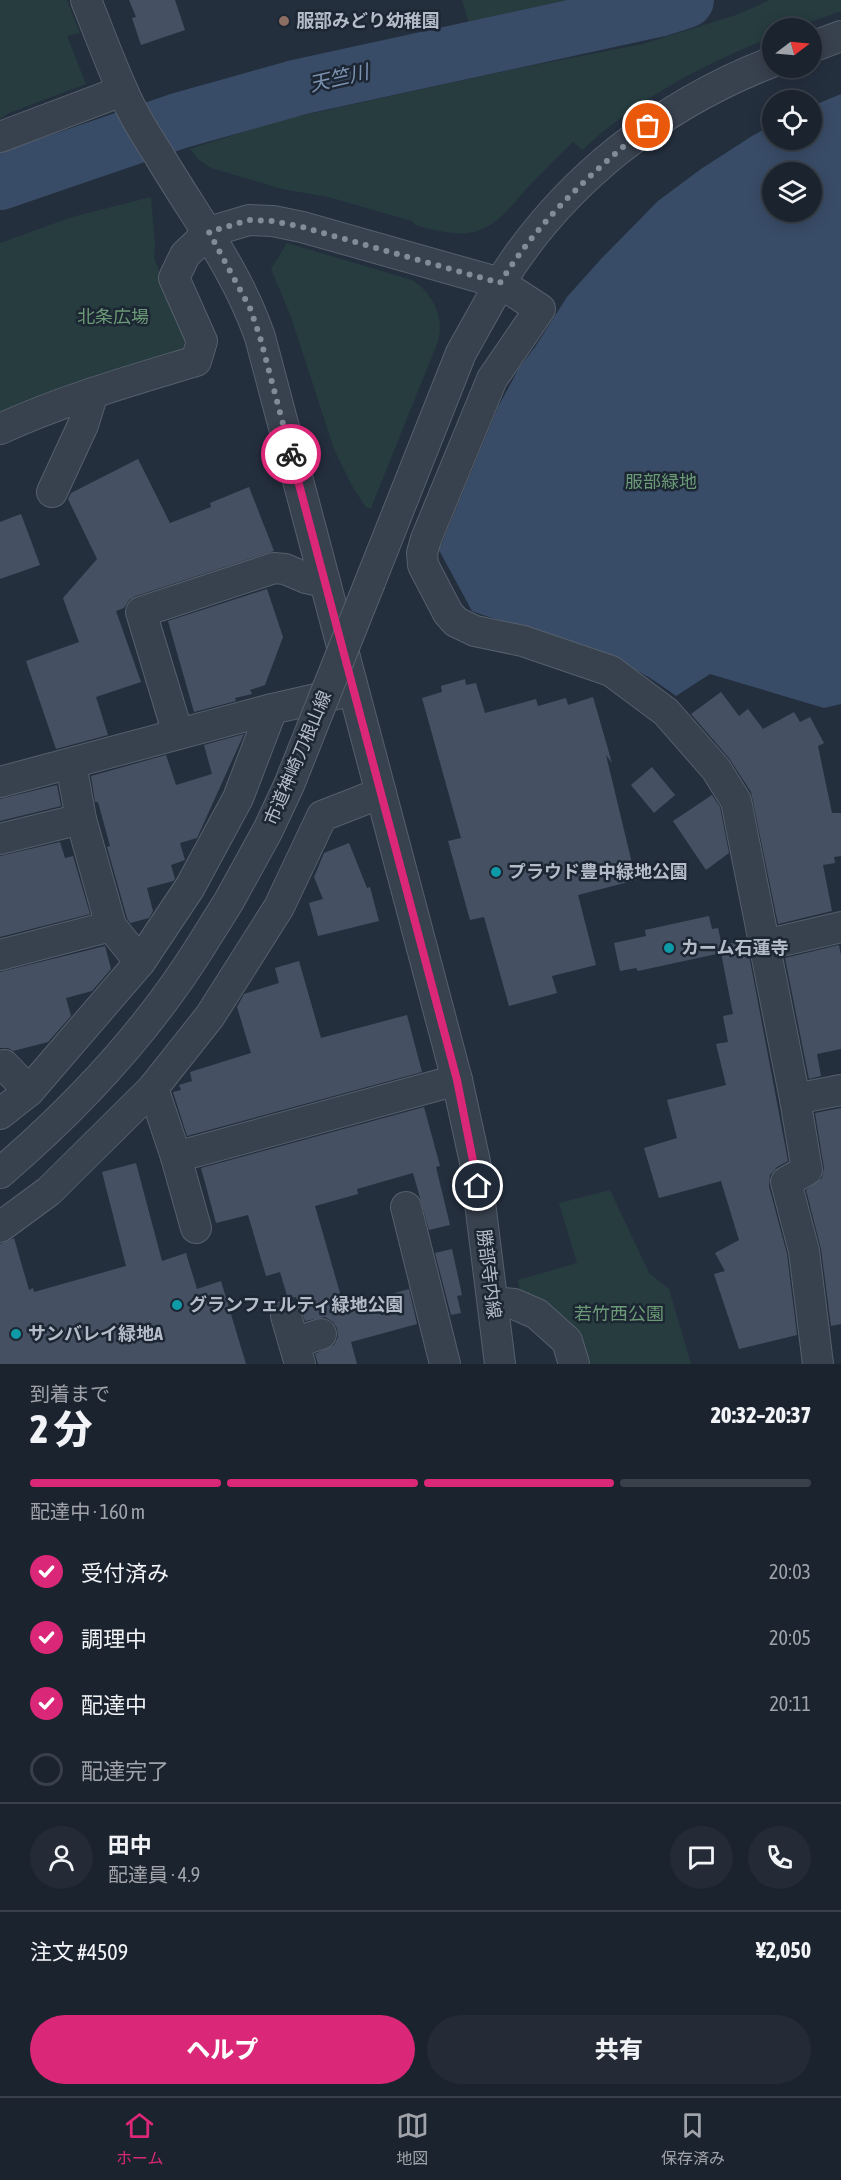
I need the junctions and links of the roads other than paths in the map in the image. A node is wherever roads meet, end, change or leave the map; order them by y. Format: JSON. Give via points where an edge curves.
{"nodes":[{"id":1,"x":86,"y":0,"type":"edge"},
{"id":2,"x":841,"y":36,"type":"edge"},
{"id":3,"x":822,"y":43,"type":"edge"},
{"id":4,"x":762,"y":67,"type":"edge"},
{"id":5,"x":127,"y":99,"type":"junction"},
{"id":6,"x":0,"y":137,"type":"edge"},
{"id":7,"x":209,"y":232,"type":"junction"},
{"id":8,"x":500,"y":283,"type":"junction"},
{"id":9,"x":93,"y":393,"type":"junction"},
{"id":10,"x":0,"y":429,"type":"edge"},
{"id":11,"x":52,"y":492,"type":"dead end"},
{"id":12,"x":325,"y":582,"type":"junction"},
{"id":13,"x":354,"y":690,"type":"junction"},
{"id":14,"x":272,"y":709,"type":"junction"},
{"id":15,"x":178,"y":734,"type":"junction"},
{"id":16,"x":70,"y":764,"type":"junction"},
{"id":17,"x":0,"y":782,"type":"edge"},
{"id":18,"x":381,"y":793,"type":"junction"},
{"id":19,"x":81,"y":819,"type":"junction"},
{"id":20,"x":0,"y":839,"type":"edge"},
{"id":21,"x":111,"y":926,"type":"junction"},
{"id":22,"x":841,"y":927,"type":"edge"},
{"id":23,"x":765,"y":945,"type":"junction"},
{"id":24,"x":0,"y":955,"type":"edge"},
{"id":25,"x":140,"y":962,"type":"junction"},
{"id":26,"x":0,"y":1066,"type":"edge"},
{"id":27,"x":457,"y":1080,"type":"junction"},
{"id":28,"x":153,"y":1088,"type":"junction"},
{"id":29,"x":841,"y":1090,"type":"edge"},
{"id":30,"x":29,"y":1091,"type":"junction"},
{"id":31,"x":795,"y":1099,"type":"junction"},
{"id":32,"x":0,"y":1114,"type":"edge"},
{"id":33,"x":176,"y":1157,"type":"junction"},
{"id":34,"x":0,"y":1173,"type":"edge"},
{"id":35,"x":406,"y":1207,"type":"dead end"},
{"id":36,"x":0,"y":1227,"type":"edge"},
{"id":37,"x":195,"y":1228,"type":"dead end"},
{"id":38,"x":493,"y":1302,"type":"junction"},
{"id":39,"x":444,"y":1364,"type":"edge"},
{"id":40,"x":500,"y":1364,"type":"edge"},
{"id":41,"x":574,"y":1364,"type":"edge"},
{"id":42,"x":818,"y":1364,"type":"edge"}],
"edges":[{"from":1,"to":5,"type":"street"},
{"from":2,"to":3,"type":"street"},
{"from":4,"to":8,"type":"street","name":"市道神崎刀根山線","via":[[686,103],[640,133],[579,184],[530,239]]},
{"from":5,"to":6,"type":"street"},
{"from":5,"to":7,"type":"street","name":"勝部寺内線"},
{"from":7,"to":8,"type":"street","via":[[249,220],[273,221]]},
{"from":7,"to":9,"type":"street","via":[[185,255],[174,278],[202,341],[196,361]]},
{"from":7,"to":12,"type":"street","name":"勝部寺内線","via":[[250,308],[260,337]]},
{"from":8,"to":23,"type":"street","via":[[540,309],[492,380],[426,539],[423,565],[456,622],[611,671],[666,712],[716,769],[736,801]]},
{"from":8,"to":34,"type":"street","name":"市道神崎刀根山線","bridge":true,"via":[[461,353],[289,785],[244,876],[165,998],[117,1059]]},
{"from":9,"to":10,"type":"street"},
{"from":9,"to":11,"type":"street","via":[[83,425]]},
{"from":12,"to":13,"type":"street","name":"勝部寺内線"},
{"from":12,"to":15,"type":"street","via":[[274,568],[141,612]]},
{"from":13,"to":14,"type":"street"},
{"from":13,"to":18,"type":"street","name":"勝部寺内線"},
{"from":14,"to":15,"type":"street"},
{"from":14,"to":25,"type":"street","via":[[238,798],[190,887]]},
{"from":15,"to":16,"type":"street"},
{"from":16,"to":17,"type":"street"},
{"from":16,"to":19,"type":"street"},
{"from":18,"to":27,"type":"street","name":"勝部寺内線"},
{"from":18,"to":28,"type":"street","via":[[322,816],[273,917],[210,1016]]},
{"from":19,"to":20,"type":"street"},
{"from":19,"to":21,"type":"street"},
{"from":21,"to":24,"type":"street"},
{"from":21,"to":25,"type":"street"},
{"from":22,"to":23,"type":"street"},
{"from":23,"to":31,"type":"street"},
{"from":25,"to":30,"type":"street"},
{"from":26,"to":30,"type":"street","via":[[4,1065]]},
{"from":27,"to":33,"type":"street"},
{"from":27,"to":38,"type":"street","name":"勝部寺内線","via":[[474,1162]]},
{"from":28,"to":33,"type":"street"},
{"from":28,"to":36,"type":"street","via":[[49,1191]]},
{"from":29,"to":31,"type":"street"},
{"from":30,"to":32,"type":"street"},
{"from":31,"to":42,"type":"street","via":[[807,1170],[786,1182],[804,1251]]},
{"from":33,"to":37,"type":"street"},
{"from":35,"to":39,"type":"street"},
{"from":38,"to":40,"type":"street","name":"勝部寺内線"},
{"from":38,"to":41,"type":"street","via":[[514,1304],[537,1314],[567,1341]]}]}
